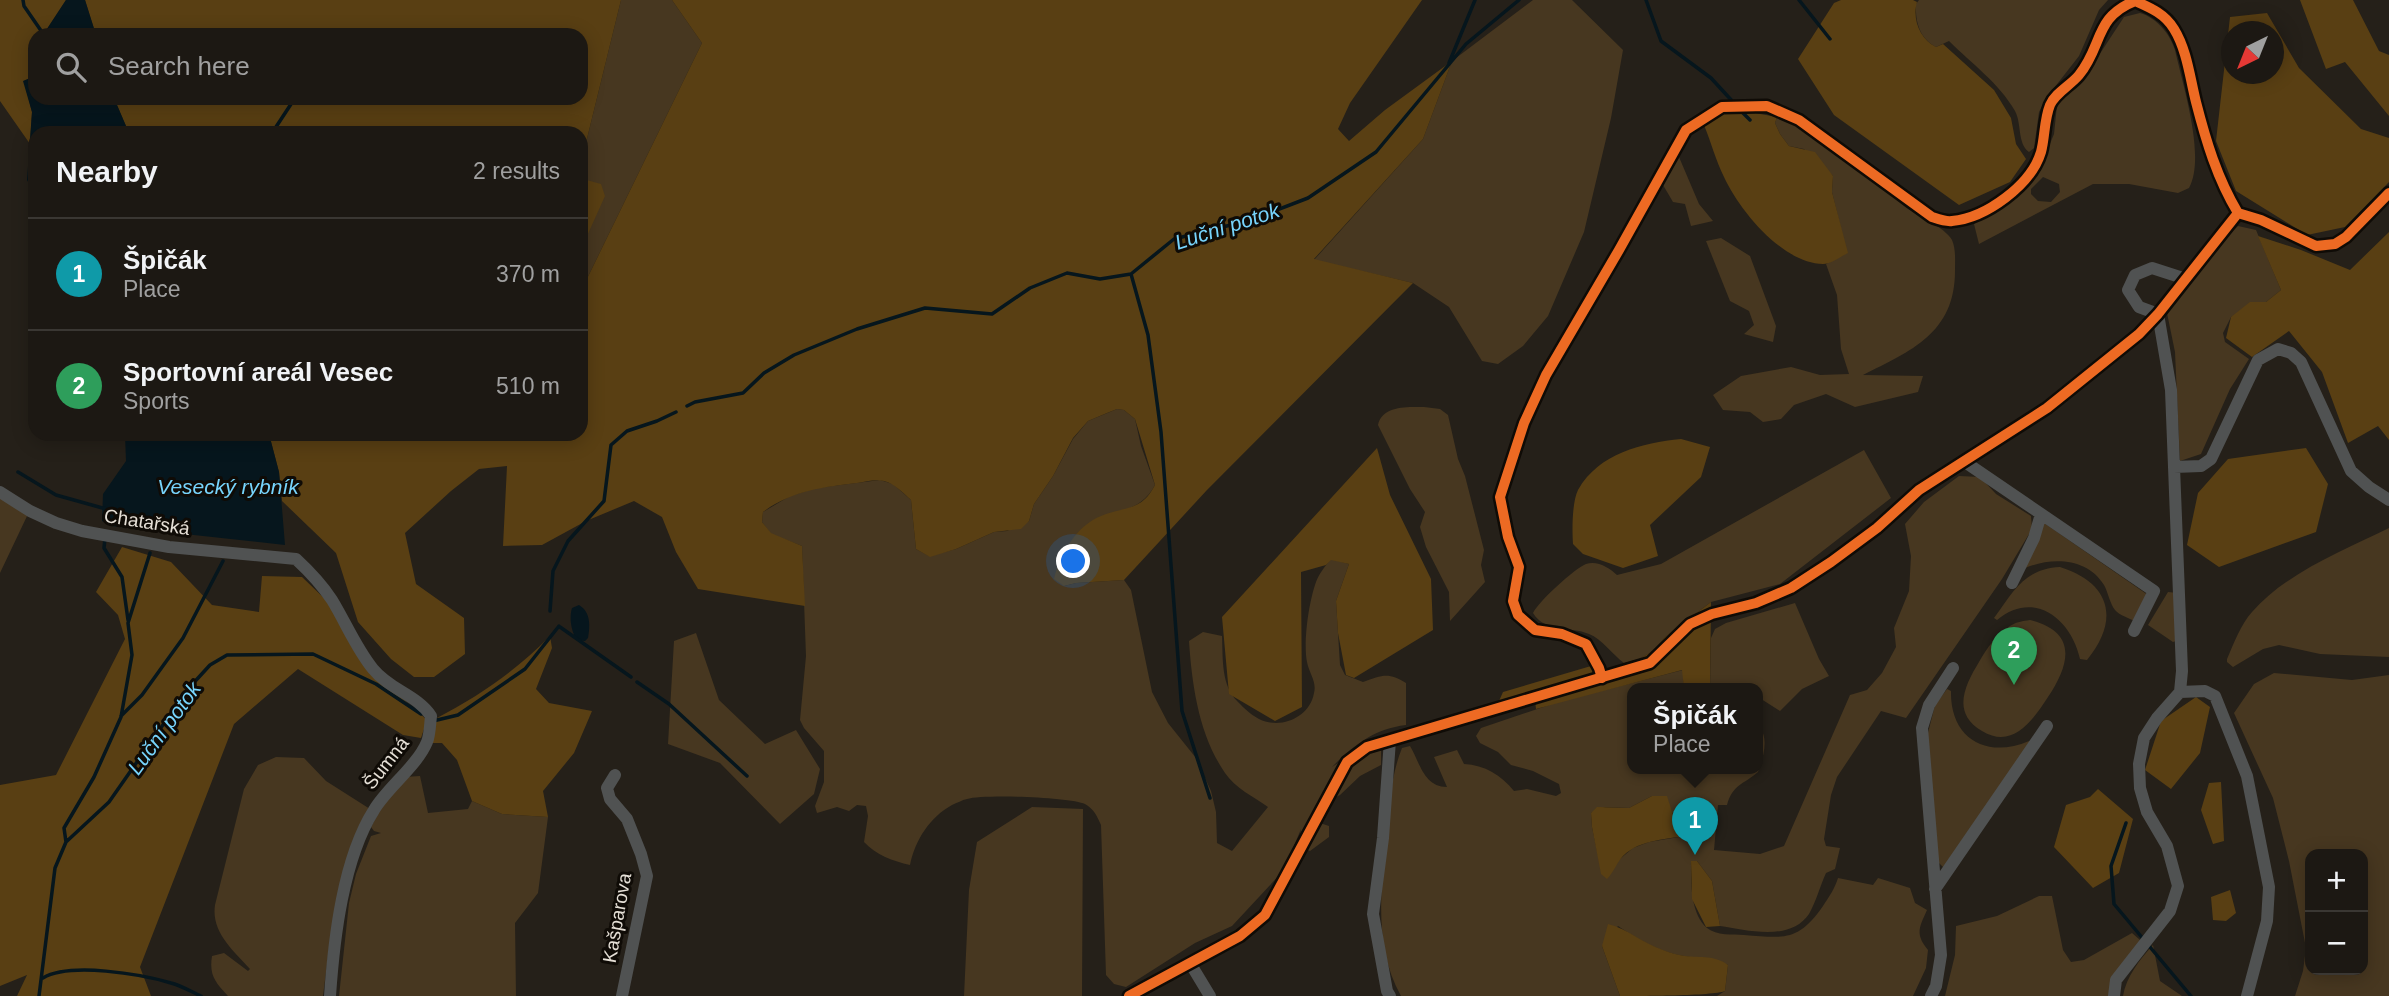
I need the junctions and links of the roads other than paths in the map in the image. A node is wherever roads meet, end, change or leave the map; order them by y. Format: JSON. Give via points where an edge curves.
{"nodes":[{"id":1,"x":2389,"y":193,"type":"edge"},
{"id":2,"x":2238,"y":213,"type":"junction"},
{"id":3,"x":2186,"y":279,"type":"junction"},
{"id":4,"x":2158,"y":314,"type":"junction"},
{"id":5,"x":1965,"y":462,"type":"junction"},
{"id":6,"x":2174,"y":467,"type":"junction"},
{"id":7,"x":0,"y":492,"type":"edge"},
{"id":8,"x":2389,"y":500,"type":"edge"},
{"id":9,"x":2041,"y":514,"type":"junction"},
{"id":10,"x":296,"y":559,"type":"joint"},
{"id":11,"x":2012,"y":583,"type":"dead end"},
{"id":12,"x":2134,"y":631,"type":"dead end"},
{"id":13,"x":1953,"y":668,"type":"dead end"},
{"id":14,"x":1602,"y":678,"type":"junction"},
{"id":15,"x":2180,"y":692,"type":"junction"},
{"id":16,"x":2046,"y":726,"type":"dead end"},
{"id":17,"x":1390,"y":740,"type":"junction"},
{"id":18,"x":615,"y":775,"type":"dead end"},
{"id":19,"x":1935,"y":889,"type":"junction"},
{"id":20,"x":1190,"y":963,"type":"junction"},
{"id":21,"x":330,"y":996,"type":"edge"},
{"id":22,"x":622,"y":996,"type":"edge"},
{"id":23,"x":1129,"y":996,"type":"edge"},
{"id":24,"x":1210,"y":996,"type":"edge"},
{"id":25,"x":1390,"y":996,"type":"edge"},
{"id":26,"x":1931,"y":996,"type":"edge"},
{"id":27,"x":2114,"y":996,"type":"edge"},
{"id":28,"x":2247,"y":996,"type":"edge"}],
"edges":[{"from":1,"to":2,"type":"street","via":[[2335,244],[2316,246]]},
{"from":2,"to":3,"type":"street"},
{"from":2,"to":14,"type":"street","via":[[2207,146],[2174,27],[2158,11],[2135,1],[2106,21],[2080,74],[2051,102],[2040,154],[2023,183],[1993,207],[1973,216],[1950,222],[1932,217],[1799,120],[1767,106],[1722,107],[1686,130],[1546,375],[1524,423],[1500,497],[1519,567],[1513,601],[1518,615],[1535,630],[1586,644]]},
{"from":3,"to":4,"type":"street"},
{"from":3,"to":4,"type":"street","via":[[2152,268],[2135,275],[2128,290],[2138,307]]},
{"from":4,"to":5,"type":"street","via":[[2047,408]]},
{"from":4,"to":6,"type":"street","via":[[2171,390]]},
{"from":5,"to":9,"type":"street"},
{"from":5,"to":14,"type":"street","via":[[1919,490],[1877,528],[1791,588],[1690,624],[1650,663]]},
{"from":6,"to":8,"type":"street","via":[[2200,466],[2211,459],[2258,360],[2278,349],[2301,362],[2351,471]]},
{"from":6,"to":15,"type":"street"},
{"from":7,"to":10,"type":"street","name":"Chatařská","via":[[30,511],[82,531],[170,547]]},
{"from":9,"to":11,"type":"street","via":[[2035,538]]},
{"from":9,"to":12,"type":"street","via":[[2154,591]]},
{"from":10,"to":21,"type":"street","name":"Šumná","via":[[330,597],[373,669],[431,716],[427,743],[374,809],[357,848],[343,893]]},
{"from":13,"to":19,"type":"street","via":[[1929,705],[1922,728]]},
{"from":14,"to":17,"type":"street"},
{"from":15,"to":27,"type":"street","via":[[2144,738],[2139,764],[2147,812],[2167,846],[2178,886],[2170,911],[2116,980]]},
{"from":15,"to":28,"type":"street","via":[[2205,691],[2215,696],[2248,776],[2269,887],[2267,921]]},
{"from":16,"to":19,"type":"street"},
{"from":17,"to":20,"type":"street","via":[[1367,747],[1346,762],[1265,915],[1240,936]]},
{"from":17,"to":25,"type":"street","via":[[1373,914]]},
{"from":18,"to":22,"type":"street","name":"Kašparova","via":[[607,788],[610,799],[627,819],[647,876]]},
{"from":19,"to":26,"type":"street","via":[[1941,955]]},
{"from":20,"to":23,"type":"street"},
{"from":20,"to":24,"type":"street"}]}
